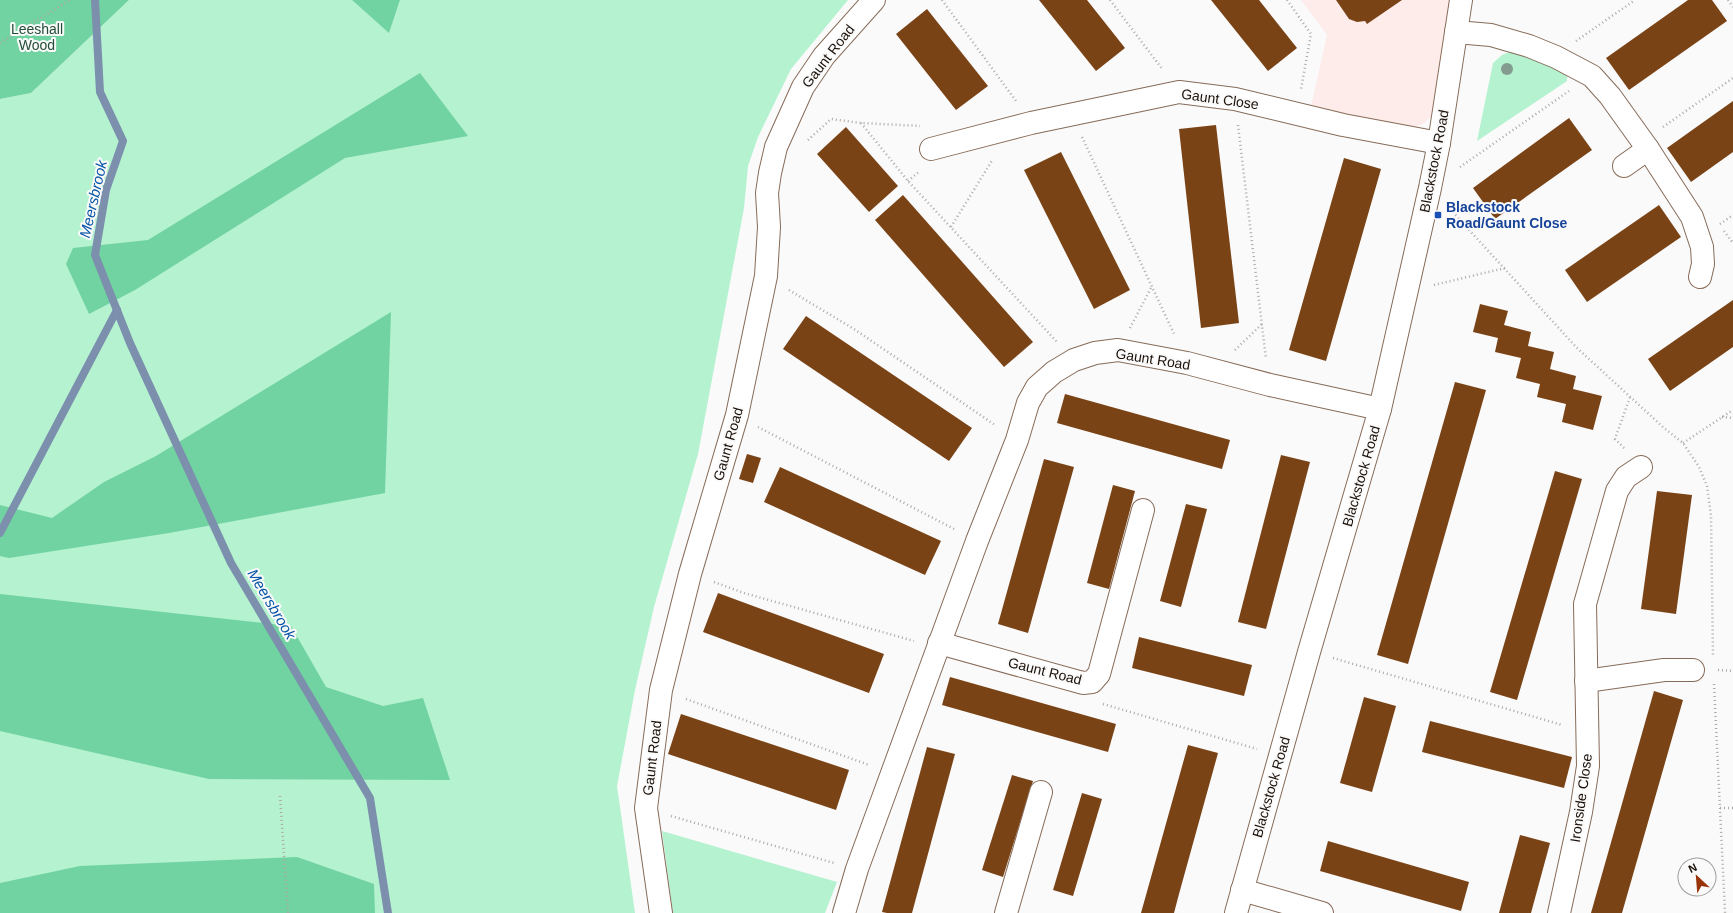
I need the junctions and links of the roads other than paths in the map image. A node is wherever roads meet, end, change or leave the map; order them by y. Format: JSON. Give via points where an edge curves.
{"nodes":[{"id":1,"x":874,"y":0,"type":"edge"},
{"id":2,"x":1461,"y":0,"type":"edge"},
{"id":3,"x":1456,"y":32,"type":"junction"},
{"id":4,"x":1439,"y":143,"type":"junction"},
{"id":5,"x":1646,"y":145,"type":"junction"},
{"id":6,"x":931,"y":148,"type":"dead end"},
{"id":7,"x":1624,"y":166,"type":"dead end"},
{"id":8,"x":1700,"y":276,"type":"dead end"},
{"id":9,"x":1380,"y":409,"type":"junction"},
{"id":10,"x":1641,"y":467,"type":"road end"},
{"id":11,"x":1143,"y":510,"type":"dead end"},
{"id":12,"x":939,"y":643,"type":"junction"},
{"id":13,"x":1703,"y":669,"type":"road end"},
{"id":14,"x":1586,"y":681,"type":"junction"},
{"id":15,"x":1041,"y":792,"type":"dead end"},
{"id":16,"x":1242,"y":890,"type":"junction"},
{"id":17,"x":661,"y":913,"type":"edge"},
{"id":18,"x":844,"y":913,"type":"edge"},
{"id":19,"x":1006,"y":913,"type":"edge"},
{"id":20,"x":1236,"y":913,"type":"edge"},
{"id":21,"x":1322,"y":913,"type":"edge"},
{"id":22,"x":1559,"y":913,"type":"edge"}],
"edges":[{"from":1,"to":17,"type":"street","name":"Gaunt Road","via":[[824,56],[803,87],[781,134],[772,166],[767,193],[766,276],[737,415],[690,574],[661,690],[646,808]]},
{"from":2,"to":3,"type":"street","name":"Blackstock Road"},
{"from":3,"to":4,"type":"street","name":"Blackstock Road"},
{"from":3,"to":5,"type":"street","via":[[1490,36],[1529,46],[1592,76]]},
{"from":4,"to":6,"type":"street","name":"Gaunt Close","via":[[1343,125],[1235,99],[1179,92],[1022,125]]},
{"from":4,"to":9,"type":"street","name":"Blackstock Road"},
{"from":5,"to":7,"type":"street"},
{"from":5,"to":8,"type":"street","via":[[1692,218],[1702,247],[1703,264]]},
{"from":9,"to":12,"type":"street","name":"Gaunt Road","via":[[1118,350],[1095,353],[1074,360],[1054,372],[1037,387],[1028,403]]},
{"from":9,"to":16,"type":"street","name":"Blackstock Road"},
{"from":10,"to":14,"type":"street","name":"Ironside Close","via":[[1626,477],[1617,491],[1585,604]]},
{"from":11,"to":12,"type":"street","name":"Gaunt Road","via":[[1099,674],[1092,682],[1083,683]]},
{"from":12,"to":18,"type":"street","name":"Gaunt Road","via":[[857,869]]},
{"from":13,"to":14,"type":"street","via":[[1664,670]]},
{"from":14,"to":22,"type":"street","name":"Ironside Close","via":[[1587,774]]},
{"from":15,"to":19,"type":"street"},
{"from":16,"to":20,"type":"street","name":"Blackstock Road"},
{"from":16,"to":21,"type":"street"}]}
